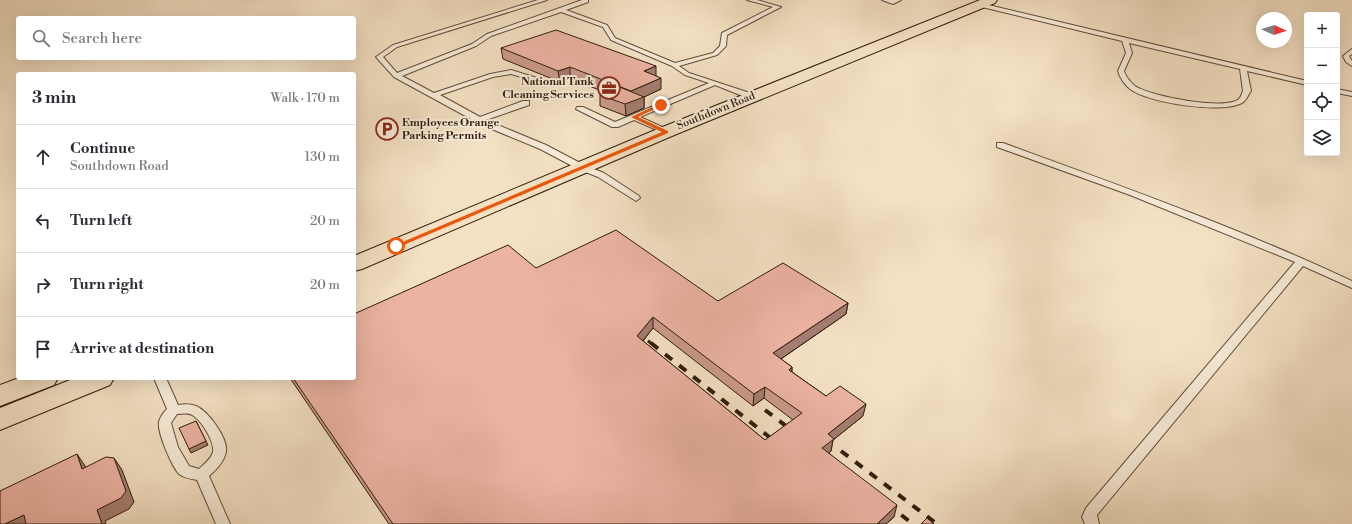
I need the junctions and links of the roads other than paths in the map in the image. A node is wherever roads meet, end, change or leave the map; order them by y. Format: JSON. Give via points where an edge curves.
{"nodes":[{"id":1,"x":544,"y":0,"type":"edge"},
{"id":2,"x":587,"y":0,"type":"edge"},
{"id":3,"x":750,"y":0,"type":"edge"},
{"id":4,"x":885,"y":0,"type":"edge"},
{"id":5,"x":898,"y":0,"type":"edge"},
{"id":6,"x":987,"y":1,"type":"edge"},
{"id":7,"x":561,"y":10,"type":"junction"},
{"id":8,"x":1125,"y":40,"type":"junction"},
{"id":9,"x":1352,"y":51,"type":"edge"},
{"id":10,"x":1352,"y":64,"type":"edge"},
{"id":11,"x":674,"y":65,"type":"junction"},
{"id":12,"x":1243,"y":68,"type":"junction"},
{"id":13,"x":396,"y":76,"type":"junction"},
{"id":14,"x":545,"y":82,"type":"edge"},
{"id":15,"x":715,"y":82,"type":"junction"},
{"id":16,"x":1304,"y":83,"type":"edge"},
{"id":17,"x":1340,"y":92,"type":"edge"},
{"id":18,"x":1352,"y":94,"type":"edge"},
{"id":19,"x":434,"y":95,"type":"junction"},
{"id":20,"x":753,"y":96,"type":"junction"},
{"id":21,"x":526,"y":103,"type":"dead end"},
{"id":22,"x":580,"y":108,"type":"dead end"},
{"id":23,"x":634,"y":117,"type":"junction"},
{"id":24,"x":480,"y":120,"type":"junction"},
{"id":25,"x":666,"y":132,"type":"junction"},
{"id":26,"x":1000,"y":145,"type":"dead end"},
{"id":27,"x":581,"y":167,"type":"junction"},
{"id":28,"x":636,"y":198,"type":"dead end"},
{"id":29,"x":1301,"y":261,"type":"junction"},
{"id":30,"x":356,"y":263,"type":"edge"},
{"id":31,"x":1352,"y":285,"type":"edge"},
{"id":32,"x":40,"y":380,"type":"edge"},
{"id":33,"x":96,"y":380,"type":"edge"},
{"id":34,"x":161,"y":380,"type":"edge"},
{"id":35,"x":0,"y":396,"type":"edge"},
{"id":36,"x":174,"y":410,"type":"junction"},
{"id":37,"x":0,"y":419,"type":"edge"},
{"id":38,"x":202,"y":475,"type":"junction"},
{"id":39,"x":223,"y":524,"type":"edge"},
{"id":40,"x":1092,"y":524,"type":"edge"}],
"edges":[{"from":1,"to":13,"type":"lane","via":[[394,46],[379,57]]},
{"from":2,"to":7,"type":"lane"},
{"from":3,"to":11,"type":"lane","via":[[778,7],[724,34],[723,46],[715,54]]},
{"from":4,"to":5,"type":"lane"},
{"from":6,"to":8,"type":"lane"},
{"from":6,"to":20,"type":"main road","name":"Southdown Road"},
{"from":7,"to":11,"type":"lane","via":[[605,26],[613,39]]},
{"from":7,"to":13,"type":"lane","via":[[488,35],[474,45]]},
{"from":8,"to":12,"type":"lane"},
{"from":8,"to":12,"type":"lane","via":[[1130,53],[1121,71],[1123,78],[1134,89],[1161,98],[1210,105],[1234,104],[1241,101],[1247,91]]},
{"from":9,"to":10,"type":"lane","via":[[1346,56]]},
{"from":11,"to":15,"type":"lane","via":[[687,74]]},
{"from":12,"to":16,"type":"lane"},
{"from":13,"to":19,"type":"lane"},
{"from":14,"to":19,"type":"lane","via":[[511,72],[492,75]]},
{"from":15,"to":20,"type":"lane"},
{"from":15,"to":23,"type":"lane"},
{"from":17,"to":18,"type":"lane"},
{"from":19,"to":24,"type":"lane"},
{"from":20,"to":25,"type":"main road","name":"Southdown Road"},
{"from":21,"to":24,"type":"lane"},
{"from":22,"to":23,"type":"lane","via":[[614,125]]},
{"from":23,"to":25,"type":"lane"},
{"from":24,"to":27,"type":"lane","via":[[543,147]]},
{"from":25,"to":27,"type":"main road","name":"Southdown Road"},
{"from":26,"to":29,"type":"lane","via":[[1127,191]]},
{"from":27,"to":28,"type":"lane","via":[[601,175]]},
{"from":27,"to":30,"type":"main road","name":"Southdown Road"},
{"from":29,"to":31,"type":"lane"},
{"from":29,"to":40,"type":"lane","via":[[1091,512]]},
{"from":32,"to":35,"type":"main road"},
{"from":33,"to":37,"type":"main road"},
{"from":34,"to":36,"type":"lane"},
{"from":36,"to":38,"type":"lane","via":[[167,418],[165,427],[174,449],[185,471]]},
{"from":36,"to":38,"type":"lane","via":[[198,413],[219,443],[219,455]]},
{"from":38,"to":39,"type":"lane"}]}
